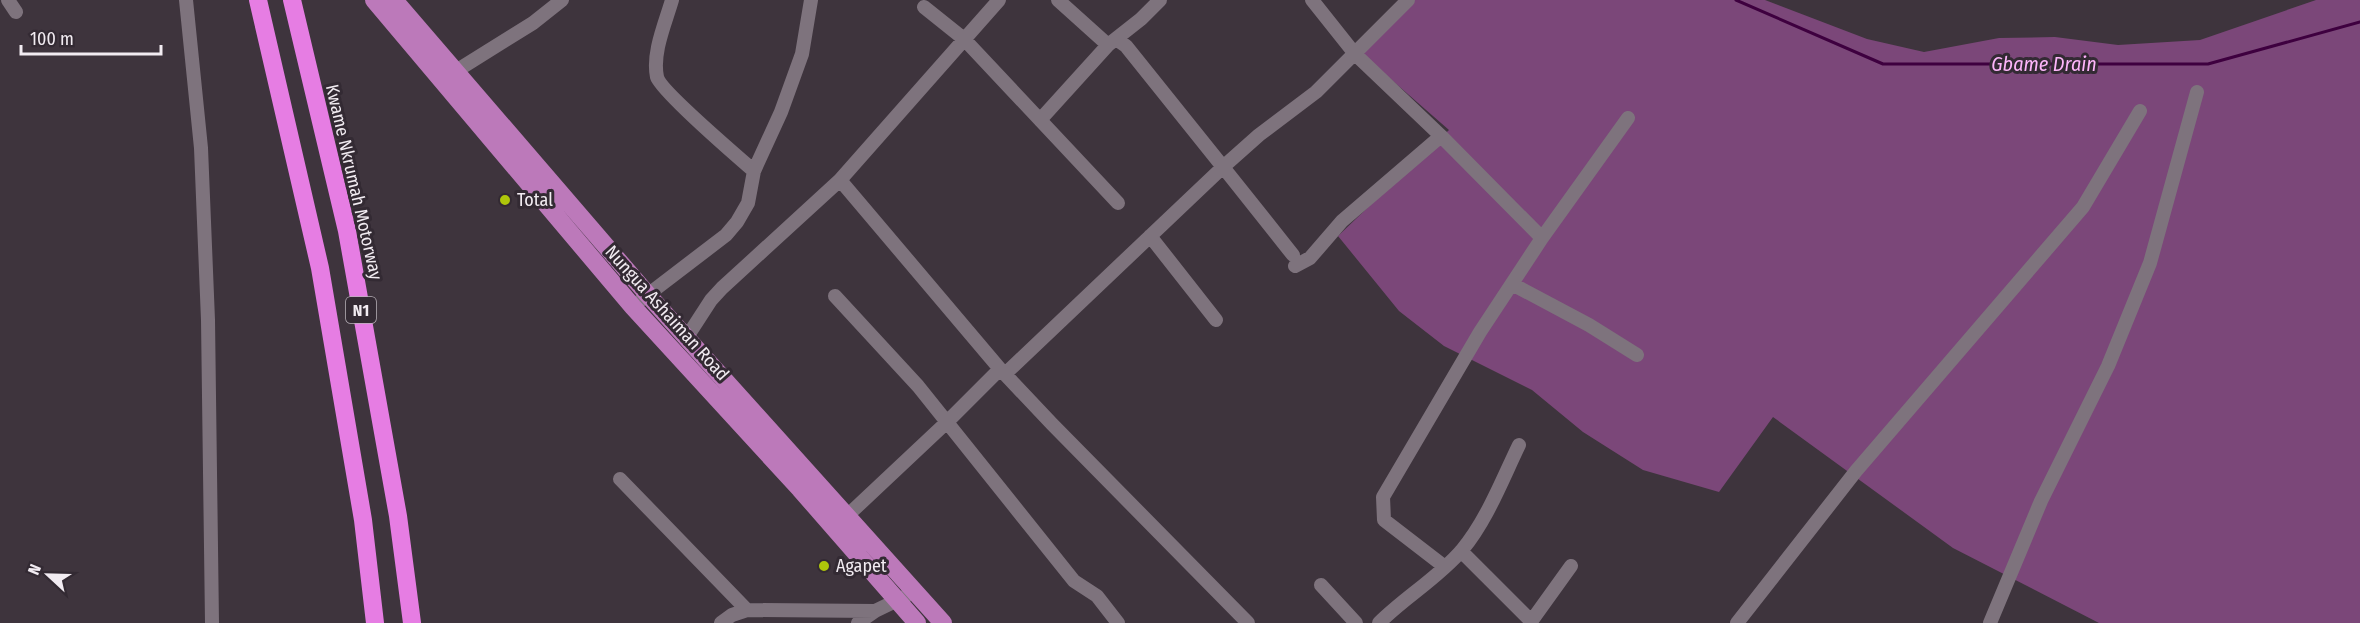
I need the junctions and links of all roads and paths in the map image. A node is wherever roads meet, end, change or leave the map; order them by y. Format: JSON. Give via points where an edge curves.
{"nodes":[{"id":1,"x":186,"y":0,"type":"edge"},
{"id":2,"x":258,"y":0,"type":"edge"},
{"id":3,"x":292,"y":0,"type":"edge"},
{"id":4,"x":374,"y":0,"type":"edge"},
{"id":5,"x":394,"y":0,"type":"edge"},
{"id":6,"x":562,"y":0,"type":"edge"},
{"id":7,"x":672,"y":0,"type":"edge"},
{"id":8,"x":811,"y":0,"type":"edge"},
{"id":9,"x":999,"y":0,"type":"edge"},
{"id":10,"x":1059,"y":0,"type":"edge"},
{"id":11,"x":1160,"y":0,"type":"edge"},
{"id":12,"x":1312,"y":0,"type":"edge"},
{"id":13,"x":1408,"y":0,"type":"edge"},
{"id":14,"x":924,"y":7,"type":"dead end"},
{"id":15,"x":964,"y":39,"type":"junction"},
{"id":16,"x":1112,"y":42,"type":"junction"},
{"id":17,"x":1355,"y":54,"type":"junction"},
{"id":18,"x":456,"y":71,"type":"junction"},
{"id":19,"x":2197,"y":92,"type":"dead end"},
{"id":20,"x":2140,"y":111,"type":"dead end"},
{"id":21,"x":1628,"y":118,"type":"dead end"},
{"id":22,"x":1040,"y":120,"type":"junction"},
{"id":23,"x":1442,"y":136,"type":"junction"},
{"id":24,"x":1223,"y":167,"type":"junction"},
{"id":25,"x":754,"y":171,"type":"junction"},
{"id":26,"x":840,"y":180,"type":"junction"},
{"id":27,"x":1118,"y":203,"type":"dead end"},
{"id":28,"x":1150,"y":236,"type":"junction"},
{"id":29,"x":1542,"y":238,"type":"junction"},
{"id":30,"x":1512,"y":284,"type":"junction"},
{"id":31,"x":648,"y":295,"type":"junction"},
{"id":32,"x":835,"y":296,"type":"dead end"},
{"id":33,"x":633,"y":307,"type":"junction"},
{"id":34,"x":1216,"y":320,"type":"dead end"},
{"id":35,"x":687,"y":337,"type":"junction"},
{"id":36,"x":1637,"y":355,"type":"dead end"},
{"id":37,"x":1003,"y":371,"type":"junction"},
{"id":38,"x":947,"y":422,"type":"junction"},
{"id":39,"x":1519,"y":445,"type":"dead end"},
{"id":40,"x":620,"y":479,"type":"dead end"},
{"id":41,"x":848,"y":515,"type":"junction"},
{"id":42,"x":1461,"y":551,"type":"junction"},
{"id":43,"x":1571,"y":566,"type":"dead end"},
{"id":44,"x":1445,"y":567,"type":"junction"},
{"id":45,"x":1321,"y":585,"type":"dead end"},
{"id":46,"x":915,"y":590,"type":"junction"},
{"id":47,"x":898,"y":601,"type":"junction"},
{"id":48,"x":747,"y":610,"type":"junction"},
{"id":49,"x":874,"y":611,"type":"junction"},
{"id":50,"x":1114,"y":621,"type":"edge"},
{"id":51,"x":1531,"y":622,"type":"edge"},
{"id":52,"x":212,"y":623,"type":"edge"},
{"id":53,"x":375,"y":623,"type":"edge"},
{"id":54,"x":412,"y":623,"type":"edge"},
{"id":55,"x":721,"y":623,"type":"edge"},
{"id":56,"x":858,"y":623,"type":"edge"},
{"id":57,"x":917,"y":623,"type":"edge"},
{"id":58,"x":943,"y":623,"type":"edge"},
{"id":59,"x":1248,"y":623,"type":"edge"},
{"id":60,"x":1356,"y":623,"type":"edge"},
{"id":61,"x":1379,"y":623,"type":"edge"},
{"id":62,"x":1737,"y":623,"type":"edge"},
{"id":63,"x":1990,"y":623,"type":"edge"}],
"edges":[{"from":1,"to":52,"type":"street","via":[[201,148],[208,320]]},
{"from":2,"to":53,"type":"highway","number":"N1","via":[[320,268],[363,520]]},
{"from":3,"to":54,"type":"highway","name":"Kwame Nkrumah Motorway","number":"N1","via":[[347,231],[398,516]]},
{"from":4,"to":33,"type":"main road","name":"Nungua Ashaiman Road"},
{"from":5,"to":18,"type":"main road","name":"Nungua Ashaiman Road"},
{"from":6,"to":18,"type":"street"},
{"from":7,"to":25,"type":"street","via":[[658,52],[658,81]]},
{"from":8,"to":25,"type":"street","via":[[802,54]]},
{"from":9,"to":15,"type":"street"},
{"from":10,"to":16,"type":"street"},
{"from":11,"to":16,"type":"street"},
{"from":12,"to":17,"type":"street"},
{"from":13,"to":17,"type":"street"},
{"from":14,"to":15,"type":"street"},
{"from":15,"to":22,"type":"street"},
{"from":15,"to":26,"type":"street"},
{"from":16,"to":22,"type":"street"},
{"from":16,"to":24,"type":"street","via":[[1126,46]]},
{"from":17,"to":23,"type":"street"},
{"from":17,"to":24,"type":"street","via":[[1316,92]]},
{"from":18,"to":31,"type":"main road","name":"Nungua Ashaiman Road"},
{"from":19,"to":63,"type":"street","via":[[2150,263],[2108,366],[2041,501]]},
{"from":20,"to":62,"type":"street","via":[[2083,207],[1856,471]]},
{"from":21,"to":29,"type":"street"},
{"from":22,"to":27,"type":"street"},
{"from":23,"to":24,"type":"street","via":[[1342,221],[1310,258],[1294,261]]},
{"from":23,"to":29,"type":"street"},
{"from":24,"to":28,"type":"street"},
{"from":25,"to":31,"type":"street","via":[[748,203],[732,229]]},
{"from":26,"to":35,"type":"street","via":[[722,288]]},
{"from":26,"to":37,"type":"street"},
{"from":28,"to":34,"type":"street"},
{"from":28,"to":37,"type":"street"},
{"from":29,"to":30,"type":"street"},
{"from":30,"to":36,"type":"street"},
{"from":30,"to":44,"type":"street","via":[[1383,497],[1384,520]]},
{"from":31,"to":33,"type":"street"},
{"from":31,"to":35,"type":"main road","name":"Nungua Ashaiman Road"},
{"from":32,"to":38,"type":"street"},
{"from":33,"to":47,"type":"main road","name":"Nungua Ashaiman Road"},
{"from":35,"to":41,"type":"main road","name":"Nungua Ashaiman Road"},
{"from":37,"to":38,"type":"street"},
{"from":37,"to":59,"type":"street"},
{"from":38,"to":41,"type":"street"},
{"from":38,"to":50,"type":"street","via":[[1064,570],[1097,596]]},
{"from":39,"to":42,"type":"street","via":[[1478,528]]},
{"from":40,"to":48,"type":"street"},
{"from":41,"to":46,"type":"main road","name":"Nungua Ashaiman Road"},
{"from":42,"to":44,"type":"street"},
{"from":42,"to":51,"type":"street"},
{"from":43,"to":51,"type":"street"},
{"from":44,"to":61,"type":"street"},
{"from":45,"to":60,"type":"street"},
{"from":46,"to":47,"type":"street"},
{"from":46,"to":58,"type":"main road","name":"Nungua Ashaiman Road"},
{"from":47,"to":49,"type":"street"},
{"from":47,"to":57,"type":"main road","name":"Nungua Ashaiman Road"},
{"from":48,"to":49,"type":"street"},
{"from":48,"to":55,"type":"street"},
{"from":49,"to":56,"type":"street"}]}
